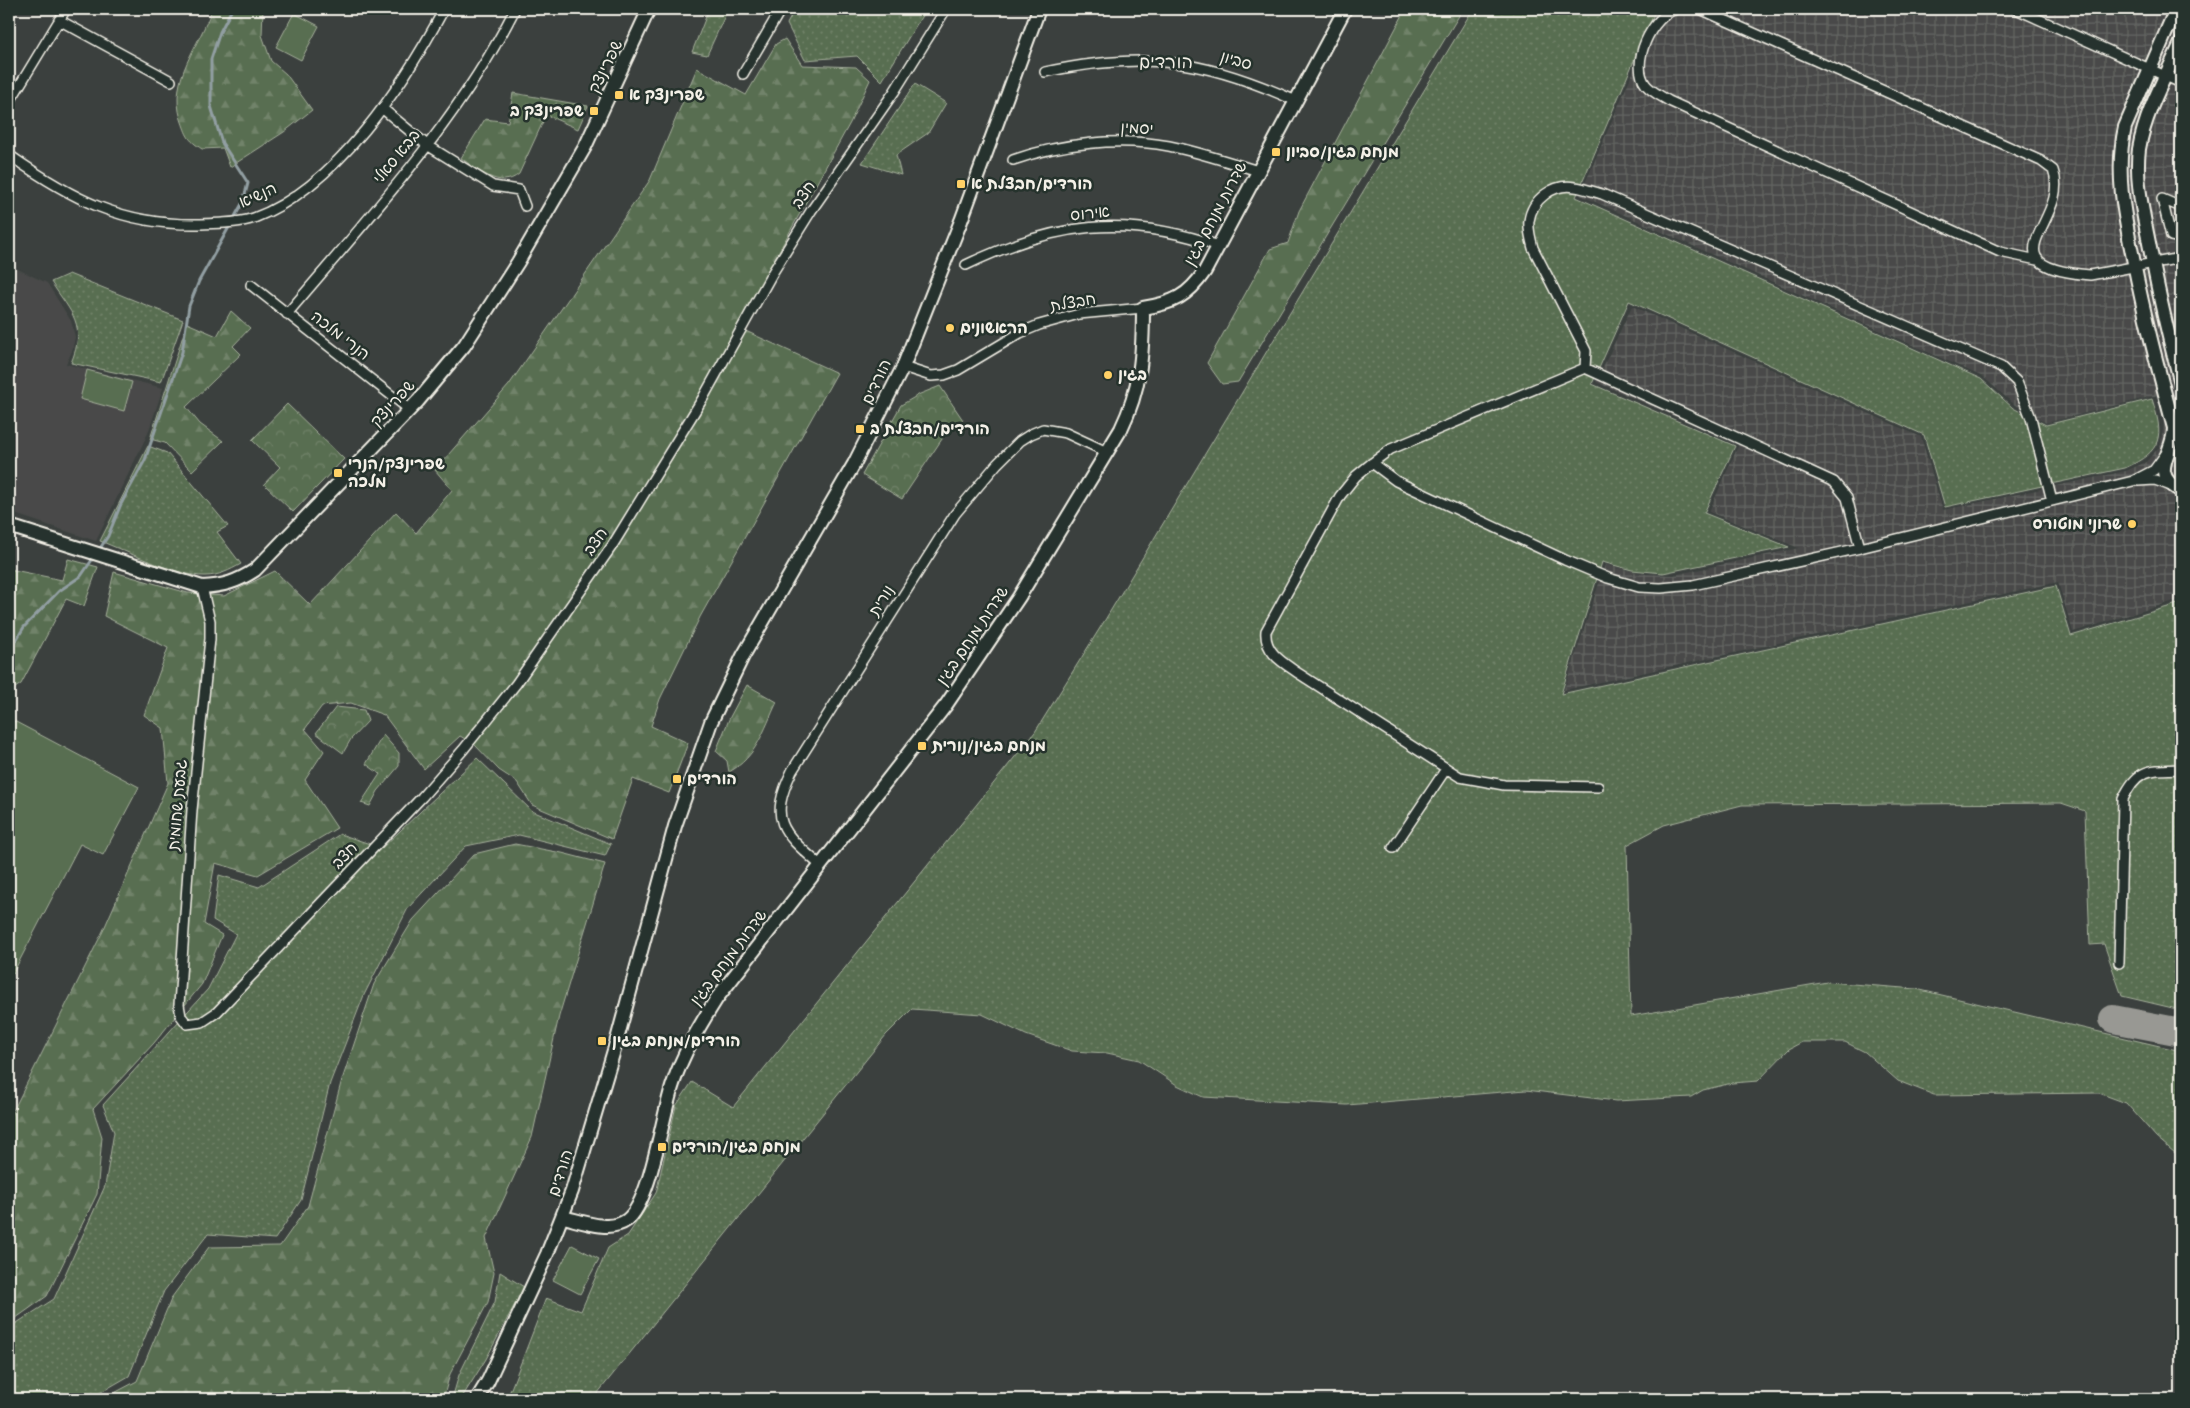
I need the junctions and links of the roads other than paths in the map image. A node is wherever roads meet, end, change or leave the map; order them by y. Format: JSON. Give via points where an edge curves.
{"nodes":[{"id":1,"x":66,"y":9,"type":"edge"},
{"id":2,"x":444,"y":9,"type":"edge"},
{"id":3,"x":515,"y":9,"type":"edge"},
{"id":4,"x":649,"y":9,"type":"edge"},
{"id":5,"x":781,"y":9,"type":"edge"},
{"id":6,"x":946,"y":9,"type":"edge"},
{"id":7,"x":1039,"y":9,"type":"edge"},
{"id":8,"x":1345,"y":9,"type":"edge"},
{"id":9,"x":1676,"y":9,"type":"edge"},
{"id":10,"x":1700,"y":9,"type":"edge"},
{"id":11,"x":2016,"y":9,"type":"edge"},
{"id":12,"x":2176,"y":9,"type":"edge"},
{"id":13,"x":59,"y":20,"type":"junction"},
{"id":14,"x":2181,"y":43,"type":"edge"},
{"id":15,"x":2149,"y":69,"type":"junction"},
{"id":16,"x":1045,"y":72,"type":"dead end"},
{"id":17,"x":743,"y":74,"type":"dead end"},
{"id":18,"x":2166,"y":76,"type":"junction"},
{"id":19,"x":171,"y":81,"type":"dead end"},
{"id":20,"x":2181,"y":83,"type":"edge"},
{"id":21,"x":1296,"y":100,"type":"junction"},
{"id":22,"x":9,"y":103,"type":"edge"},
{"id":23,"x":383,"y":109,"type":"junction"},
{"id":24,"x":427,"y":145,"type":"junction"},
{"id":25,"x":9,"y":155,"type":"edge"},
{"id":26,"x":1013,"y":160,"type":"dead end"},
{"id":27,"x":1258,"y":171,"type":"junction"},
{"id":28,"x":526,"y":206,"type":"dead end"},
{"id":29,"x":2181,"y":207,"type":"edge"},
{"id":30,"x":2181,"y":238,"type":"edge"},
{"id":31,"x":1220,"y":246,"type":"junction"},
{"id":32,"x":2181,"y":258,"type":"edge"},
{"id":33,"x":2037,"y":260,"type":"junction"},
{"id":34,"x":2153,"y":263,"type":"junction"},
{"id":35,"x":966,"y":265,"type":"dead end"},
{"id":36,"x":2134,"y":268,"type":"junction"},
{"id":37,"x":250,"y":285,"type":"dead end"},
{"id":38,"x":1143,"y":308,"type":"junction"},
{"id":39,"x":287,"y":314,"type":"junction"},
{"id":40,"x":903,"y":367,"type":"junction"},
{"id":41,"x":1585,"y":368,"type":"junction"},
{"id":42,"x":2181,"y":383,"type":"edge"},
{"id":43,"x":410,"y":410,"type":"junction"},
{"id":44,"x":2172,"y":448,"type":"edge"},
{"id":45,"x":1107,"y":452,"type":"junction"},
{"id":46,"x":1372,"y":463,"type":"junction"},
{"id":47,"x":2133,"y":481,"type":"junction"},
{"id":48,"x":2178,"y":489,"type":"edge"},
{"id":49,"x":2052,"y":501,"type":"junction"},
{"id":50,"x":9,"y":526,"type":"edge"},
{"id":51,"x":1860,"y":548,"type":"junction"},
{"id":52,"x":202,"y":587,"type":"junction"},
{"id":53,"x":1446,"y":769,"type":"junction"},
{"id":54,"x":2181,"y":769,"type":"edge"},
{"id":55,"x":1598,"y":787,"type":"dead end"},
{"id":56,"x":1393,"y":848,"type":"dead end"},
{"id":57,"x":820,"y":865,"type":"junction"},
{"id":58,"x":2119,"y":963,"type":"dead end"},
{"id":59,"x":187,"y":1024,"type":"joint"},
{"id":60,"x":563,"y":1217,"type":"junction"},
{"id":61,"x":477,"y":1399,"type":"edge"}],
"edges":[{"from":1,"to":13,"type":"street"},
{"from":2,"to":23,"type":"street","name":"הנשיא","via":[[411,68]]},
{"from":3,"to":24,"type":"street","name":"בבא סאלי","via":[[463,98]]},
{"from":4,"to":43,"type":"street","name":"שפרינצק","via":[[585,147],[542,222],[464,346]]},
{"from":5,"to":17,"type":"street"},
{"from":6,"to":59,"type":"street","name":"חצב","via":[[773,272],[698,406],[612,546],[516,684],[422,797],[217,1012],[202,1022]]},
{"from":7,"to":40,"type":"street","name":"הורדים"},
{"from":8,"to":21,"type":"street","name":"שדרות מנחם בגין"},
{"from":9,"to":33,"type":"street","via":[[1663,16],[1655,26],[1640,63],[1642,76],[1653,90],[2000,252]]},
{"from":10,"to":33,"type":"street","via":[[2042,160],[2053,170],[2056,187],[2033,249]]},
{"from":11,"to":15,"type":"street"},
{"from":12,"to":15,"type":"street"},
{"from":13,"to":19,"type":"street"},
{"from":13,"to":22,"type":"street"},
{"from":14,"to":18,"type":"street"},
{"from":15,"to":18,"type":"street"},
{"from":15,"to":36,"type":"street","via":[[2120,147],[2122,202]]},
{"from":16,"to":21,"type":"street","name":"סביון","via":[[1098,63],[1155,59],[1227,72]]},
{"from":18,"to":20,"type":"street"},
{"from":18,"to":34,"type":"street","via":[[2148,118],[2139,150],[2140,199]]},
{"from":21,"to":27,"type":"street","name":"שדרות מנחם בגין"},
{"from":23,"to":24,"type":"street"},
{"from":23,"to":25,"type":"street","name":"הנשיא","via":[[337,160],[306,187],[253,218],[229,223],[156,222],[103,210],[62,190]]},
{"from":24,"to":28,"type":"street","via":[[493,186],[519,190]]},
{"from":24,"to":39,"type":"street","name":"בבא סאלי"},
{"from":26,"to":27,"type":"street","name":"יסמין","via":[[1037,152],[1087,144],[1140,143],[1194,151]]},
{"from":27,"to":31,"type":"street","name":"שדרות מנחם בגין"},
{"from":29,"to":30,"type":"street","via":[[2162,199],[2171,236]]},
{"from":31,"to":35,"type":"street","name":"אירוס","via":[[1161,229],[1080,228],[1002,248]]},
{"from":31,"to":38,"type":"street","name":"שדרות מנחם בגין","via":[[1194,288],[1178,299]]},
{"from":32,"to":34,"type":"street"},
{"from":33,"to":36,"type":"street","via":[[2051,267],[2090,275]]},
{"from":34,"to":36,"type":"street"},
{"from":34,"to":42,"type":"street"},
{"from":36,"to":44,"type":"street","via":[[2174,428]]},
{"from":37,"to":39,"type":"street","name":"הנרי מלכה"},
{"from":38,"to":40,"type":"street","name":"חבצלת","via":[[1079,314],[1048,322],[1020,333],[944,375],[931,376]]},
{"from":38,"to":45,"type":"street","name":"שדרות מנחם בגין","via":[[1141,373],[1137,391]]},
{"from":39,"to":43,"type":"street","name":"הנרי מלכה"},
{"from":40,"to":60,"type":"street","name":"הורדים","via":[[854,464],[743,656],[705,738],[675,826],[581,1165]]},
{"from":41,"to":46,"type":"street","via":[[1391,449]]},
{"from":41,"to":49,"type":"street","via":[[1586,351],[1533,248],[1529,220],[1541,197],[1553,188],[1575,186],[1602,194],[2002,367],[2017,382],[2032,418]]},
{"from":41,"to":51,"type":"street","via":[[1834,482],[1847,498]]},
{"from":43,"to":52,"type":"street","name":"שפרינצק","via":[[255,570],[224,586]]},
{"from":44,"to":47,"type":"street","via":[[2154,470]]},
{"from":44,"to":48,"type":"street","via":[[2164,471]]},
{"from":45,"to":57,"type":"street","name":"שדרות מנחם בגין","via":[[1019,597],[951,698]]},
{"from":45,"to":57,"type":"street","name":"נורית","via":[[1066,432],[1043,429],[1031,434],[997,464],[955,514],[783,789],[780,817],[783,827],[790,838]]},
{"from":46,"to":51,"type":"street","via":[[1396,481],[1565,560],[1639,587],[1693,585]]},
{"from":46,"to":53,"type":"street","via":[[1340,496],[1266,631],[1265,640],[1280,660]]},
{"from":47,"to":48,"type":"street","via":[[2155,480]]},
{"from":47,"to":49,"type":"street"},
{"from":49,"to":51,"type":"street"},
{"from":50,"to":52,"type":"street","name":"שפרינצק"},
{"from":52,"to":59,"type":"street","name":"גבעת שחומית","via":[[210,621],[210,639],[192,810],[179,1005]]},
{"from":53,"to":55,"type":"street","via":[[1460,777],[1504,785]]},
{"from":53,"to":56,"type":"street"},
{"from":54,"to":58,"type":"street","via":[[2146,772],[2136,777],[2123,799]]},
{"from":57,"to":60,"type":"street","name":"שדרות מנחם בגין","via":[[717,998],[690,1043],[674,1082],[647,1183],[634,1213],[626,1221],[614,1225]]},
{"from":60,"to":61,"type":"street","name":"הורדים"}]}
